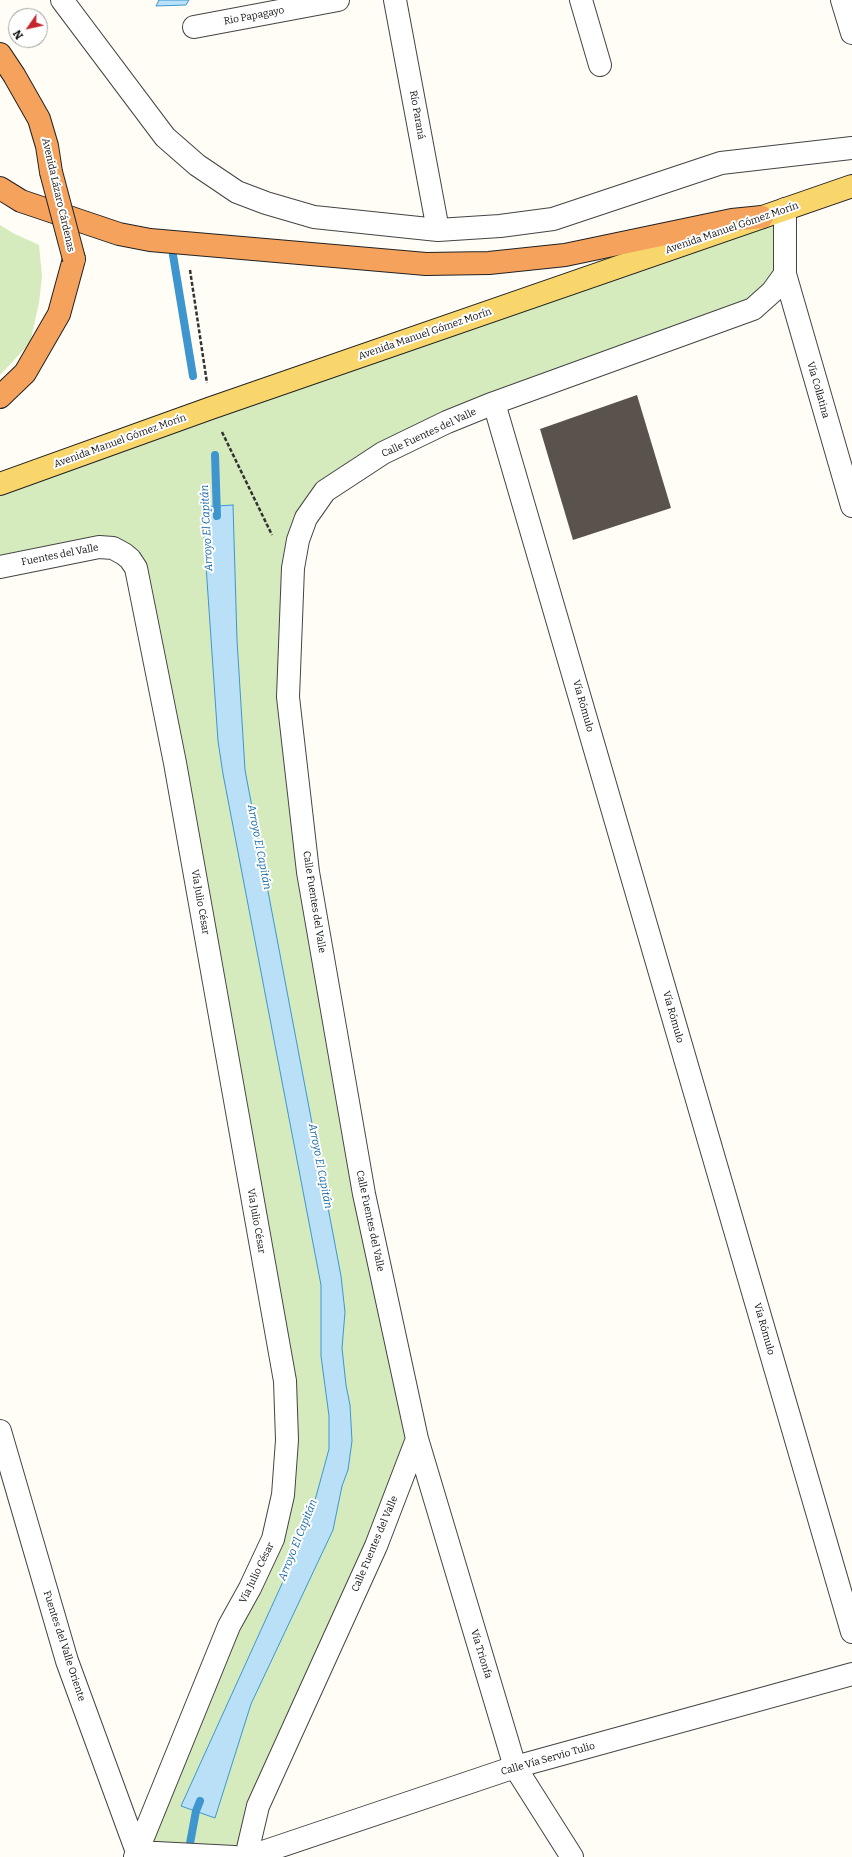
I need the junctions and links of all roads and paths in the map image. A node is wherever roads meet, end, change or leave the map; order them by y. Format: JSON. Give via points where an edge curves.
{"nodes":[{"id":1,"x":62,"y":0,"type":"edge"},
{"id":2,"x":338,"y":0,"type":"edge"},
{"id":3,"x":396,"y":0,"type":"edge"},
{"id":4,"x":581,"y":0,"type":"edge"},
{"id":5,"x":842,"y":0,"type":"edge"},
{"id":6,"x":194,"y":27,"type":"dead end"},
{"id":7,"x":852,"y":33,"type":"edge"},
{"id":8,"x":0,"y":54,"type":"edge"},
{"id":9,"x":600,"y":65,"type":"dead end"},
{"id":10,"x":852,"y":148,"type":"edge"},
{"id":11,"x":852,"y":186,"type":"edge"},
{"id":12,"x":0,"y":188,"type":"edge"},
{"id":13,"x":785,"y":209,"type":"junction"},
{"id":14,"x":762,"y":217,"type":"junction"},
{"id":15,"x":438,"y":230,"type":"junction"},
{"id":16,"x":785,"y":274,"type":"junction"},
{"id":17,"x":0,"y":397,"type":"edge"},
{"id":18,"x":494,"y":403,"type":"junction"},
{"id":19,"x":0,"y":484,"type":"edge"},
{"id":20,"x":852,"y":506,"type":"edge"},
{"id":21,"x":0,"y":567,"type":"edge"},
{"id":22,"x":136,"y":568,"type":"joint"},
{"id":23,"x":0,"y":1431,"type":"edge"},
{"id":24,"x":416,"y":1439,"type":"junction"},
{"id":25,"x":852,"y":1632,"type":"edge"},
{"id":26,"x":852,"y":1674,"type":"edge"},
{"id":27,"x":515,"y":1767,"type":"junction"},
{"id":28,"x":136,"y":1854,"type":"edge"},
{"id":29,"x":234,"y":1857,"type":"edge"},
{"id":30,"x":247,"y":1857,"type":"edge"},
{"id":31,"x":572,"y":1857,"type":"edge"}],
"edges":[{"from":1,"to":15,"type":"street","via":[[165,137],[197,165],[237,192],[314,217]]},
{"from":2,"to":6,"type":"street","name":"Rio Papagayo"},
{"from":3,"to":15,"type":"street","name":"Río Paraná"},
{"from":4,"to":9,"type":"street"},
{"from":5,"to":7,"type":"street"},
{"from":8,"to":17,"type":"highway","name":"Avenida Lázaro Cárdenas","bridge":true,"via":[[39,119],[74,259],[58,314],[25,373]]},
{"from":10,"to":15,"type":"street","via":[[721,163],[553,219]]},
{"from":11,"to":13,"type":"main road","name":"Avenida Manuel Gómez Morín"},
{"from":12,"to":14,"type":"highway","via":[[21,201],[119,234],[150,240],[426,264],[489,263],[564,255],[732,220]]},
{"from":13,"to":14,"type":"main road","name":"Avenida Manuel Gómez Morín"},
{"from":13,"to":16,"type":"street"},
{"from":14,"to":19,"type":"main road","name":"Avenida Manuel Gómez Morín","via":[[218,405]]},
{"from":16,"to":18,"type":"street","name":"Calle Fuentes del Valle","via":[[772,292],[752,309]]},
{"from":16,"to":20,"type":"street","name":"Vía Collatina"},
{"from":18,"to":24,"type":"street","name":"Calle Fuentes del Valle","via":[[383,453],[325,491],[306,518],[298,540],[293,568],[288,697],[308,872],[364,1194]]},
{"from":18,"to":25,"type":"street","name":"Vía Rómulo"},
{"from":21,"to":22,"type":"street","name":"Fuentes del Valle","via":[[99,547],[113,548],[124,554]]},
{"from":22,"to":28,"type":"street","name":"Vía Julio César","via":[[175,763],[285,1381],[287,1440],[283,1495],[273,1540],[229,1626]]},
{"from":23,"to":28,"type":"street","name":"Fuentes del Valle Oriente","via":[[67,1660]]},
{"from":24,"to":27,"type":"street","name":"Vía Trionfa"},
{"from":24,"to":30,"type":"street","name":"Calle Fuentes del Valle","via":[[376,1546],[258,1806]]},
{"from":26,"to":27,"type":"street","name":"Calle Vía Servio Tulio"},
{"from":27,"to":30,"type":"street","name":"Calle Vía Servio Tulio"},
{"from":27,"to":31,"type":"street","name":"Vía Trionfa"},
{"from":28,"to":29,"type":"street"}]}
